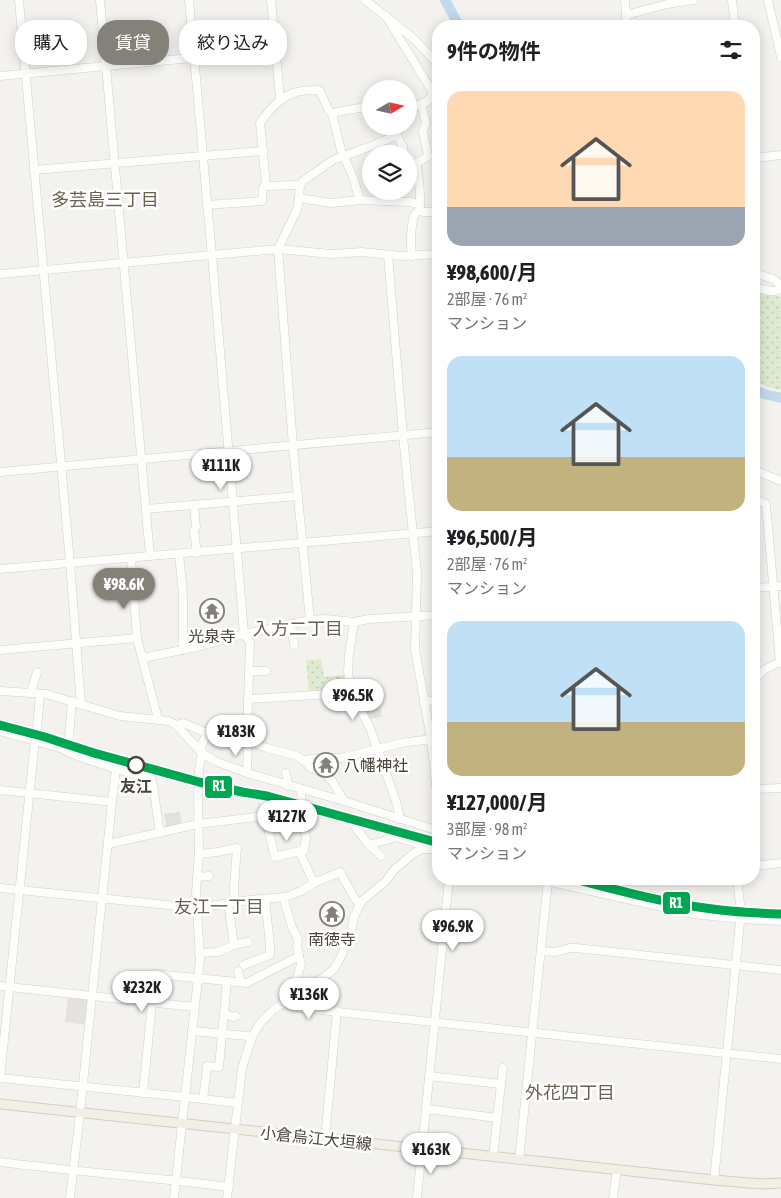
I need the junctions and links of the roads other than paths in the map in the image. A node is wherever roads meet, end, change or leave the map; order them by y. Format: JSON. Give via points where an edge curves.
{"nodes":[{"id":1,"x":19,"y":0,"type":"edge"},
{"id":2,"x":100,"y":0,"type":"edge"},
{"id":3,"x":188,"y":0,"type":"edge"},
{"id":4,"x":271,"y":0,"type":"edge"},
{"id":5,"x":365,"y":0,"type":"edge"},
{"id":6,"x":625,"y":0,"type":"edge"},
{"id":7,"x":693,"y":0,"type":"edge"},
{"id":8,"x":732,"y":0,"type":"edge"},
{"id":9,"x":768,"y":0,"type":"edge"},
{"id":10,"x":626,"y":15,"type":"junction"},
{"id":11,"x":386,"y":16,"type":"junction"},
{"id":12,"x":190,"y":20,"type":"edge"},
{"id":13,"x":273,"y":20,"type":"edge"},
{"id":14,"x":626,"y":20,"type":"edge"},
{"id":15,"x":734,"y":20,"type":"edge"},
{"id":16,"x":781,"y":57,"type":"edge"},
{"id":17,"x":432,"y":58,"type":"edge"},
{"id":18,"x":179,"y":59,"type":"edge"},
{"id":19,"x":195,"y":65,"type":"edge"},
{"id":20,"x":277,"y":65,"type":"edge"},
{"id":21,"x":106,"y":66,"type":"junction"},
{"id":22,"x":26,"y":73,"type":"junction"},
{"id":23,"x":0,"y":76,"type":"edge"},
{"id":24,"x":432,"y":91,"type":"edge"},
{"id":25,"x":432,"y":95,"type":"edge"},
{"id":26,"x":281,"y":100,"type":"junction"},
{"id":27,"x":422,"y":104,"type":"junction"},
{"id":28,"x":418,"y":105,"type":"edge"},
{"id":29,"x":362,"y":108,"type":"edge"},
{"id":30,"x":332,"y":114,"type":"junction"},
{"id":31,"x":397,"y":135,"type":"joint"},
{"id":32,"x":402,"y":145,"type":"edge"},
{"id":33,"x":263,"y":151,"type":"junction"},
{"id":34,"x":344,"y":155,"type":"junction"},
{"id":35,"x":781,"y":155,"type":"edge"},
{"id":36,"x":203,"y":156,"type":"junction"},
{"id":37,"x":760,"y":157,"type":"edge"},
{"id":38,"x":417,"y":160,"type":"edge"},
{"id":39,"x":115,"y":164,"type":"junction"},
{"id":40,"x":417,"y":166,"type":"edge"},
{"id":41,"x":34,"y":170,"type":"junction"},
{"id":42,"x":266,"y":185,"type":"junction"},
{"id":43,"x":300,"y":186,"type":"junction"},
{"id":44,"x":299,"y":198,"type":"junction"},
{"id":45,"x":360,"y":200,"type":"junction"},
{"id":46,"x":207,"y":205,"type":"junction"},
{"id":47,"x":420,"y":207,"type":"junction"},
{"id":48,"x":432,"y":212,"type":"edge"},
{"id":49,"x":278,"y":249,"type":"junction"},
{"id":50,"x":388,"y":255,"type":"junction"},
{"id":51,"x":432,"y":255,"type":"edge"},
{"id":52,"x":212,"y":256,"type":"junction"},
{"id":53,"x":412,"y":256,"type":"junction"},
{"id":54,"x":124,"y":263,"type":"junction"},
{"id":55,"x":43,"y":270,"type":"junction"},
{"id":56,"x":0,"y":274,"type":"edge"},
{"id":57,"x":760,"y":274,"type":"edge"},
{"id":58,"x":760,"y":288,"type":"edge"},
{"id":59,"x":780,"y":289,"type":"edge"},
{"id":60,"x":432,"y":433,"type":"edge"},
{"id":61,"x":403,"y":436,"type":"junction"},
{"id":62,"x":293,"y":446,"type":"junction"},
{"id":63,"x":228,"y":451,"type":"junction"},
{"id":64,"x":141,"y":459,"type":"junction"},
{"id":65,"x":60,"y":466,"type":"junction"},
{"id":66,"x":0,"y":472,"type":"edge"},
{"id":67,"x":760,"y":472,"type":"edge"},
{"id":68,"x":781,"y":481,"type":"edge"},
{"id":69,"x":298,"y":496,"type":"junction"},
{"id":70,"x":233,"y":501,"type":"junction"},
{"id":71,"x":760,"y":501,"type":"edge"},
{"id":72,"x":194,"y":505,"type":"junction"},
{"id":73,"x":146,"y":509,"type":"junction"},
{"id":74,"x":432,"y":532,"type":"edge"},
{"id":75,"x":413,"y":533,"type":"junction"},
{"id":76,"x":304,"y":543,"type":"junction"},
{"id":77,"x":238,"y":549,"type":"junction"},
{"id":78,"x":196,"y":553,"type":"junction"},
{"id":79,"x":179,"y":554,"type":"junction"},
{"id":80,"x":150,"y":556,"type":"junction"},
{"id":81,"x":131,"y":558,"type":"junction"},
{"id":82,"x":70,"y":563,"type":"junction"},
{"id":83,"x":0,"y":570,"type":"edge"},
{"id":84,"x":777,"y":586,"type":"edge"},
{"id":85,"x":760,"y":587,"type":"edge"},
{"id":86,"x":432,"y":616,"type":"edge"},
{"id":87,"x":416,"y":617,"type":"junction"},
{"id":88,"x":310,"y":620,"type":"junction"},
{"id":89,"x":354,"y":622,"type":"junction"},
{"id":90,"x":291,"y":624,"type":"junction"},
{"id":91,"x":244,"y":634,"type":"junction"},
{"id":92,"x":137,"y":638,"type":"junction"},
{"id":93,"x":76,"y":643,"type":"junction"},
{"id":94,"x":294,"y":645,"type":"dead end"},
{"id":95,"x":0,"y":650,"type":"edge"},
{"id":96,"x":183,"y":650,"type":"junction"},
{"id":97,"x":142,"y":658,"type":"junction"},
{"id":98,"x":780,"y":663,"type":"edge"},
{"id":99,"x":266,"y":671,"type":"dead end"},
{"id":100,"x":37,"y":672,"type":"dead end"},
{"id":101,"x":249,"y":672,"type":"junction"},
{"id":102,"x":760,"y":675,"type":"edge"},
{"id":103,"x":0,"y":691,"type":"edge"},
{"id":104,"x":31,"y":692,"type":"junction"},
{"id":105,"x":351,"y":692,"type":"junction"},
{"id":106,"x":40,"y":694,"type":"junction"},
{"id":107,"x":248,"y":699,"type":"junction"},
{"id":108,"x":432,"y":700,"type":"edge"},
{"id":109,"x":424,"y":701,"type":"junction"},
{"id":110,"x":72,"y":702,"type":"junction"},
{"id":111,"x":81,"y":705,"type":"junction"},
{"id":112,"x":158,"y":719,"type":"junction"},
{"id":113,"x":176,"y":725,"type":"junction"},
{"id":114,"x":432,"y":728,"type":"edge"},
{"id":115,"x":37,"y":729,"type":"dead end"},
{"id":116,"x":0,"y":731,"type":"edge"},
{"id":117,"x":207,"y":732,"type":"junction"},
{"id":118,"x":69,"y":737,"type":"dead end"},
{"id":119,"x":432,"y":738,"type":"edge"},
{"id":120,"x":35,"y":740,"type":"junction"},
{"id":121,"x":247,"y":740,"type":"junction"},
{"id":122,"x":377,"y":748,"type":"junction"},
{"id":123,"x":202,"y":753,"type":"junction"},
{"id":124,"x":303,"y":760,"type":"junction"},
{"id":125,"x":116,"y":769,"type":"junction"},
{"id":126,"x":247,"y":773,"type":"junction"},
{"id":127,"x":286,"y":774,"type":"dead end"},
{"id":128,"x":288,"y":786,"type":"junction"},
{"id":129,"x":781,"y":788,"type":"edge"},
{"id":130,"x":760,"y":789,"type":"edge"},
{"id":131,"x":0,"y":790,"type":"edge"},
{"id":132,"x":301,"y":790,"type":"junction"},
{"id":133,"x":30,"y":793,"type":"junction"},
{"id":134,"x":263,"y":801,"type":"dead end"},
{"id":135,"x":344,"y":801,"type":"junction"},
{"id":136,"x":112,"y":802,"type":"junction"},
{"id":137,"x":266,"y":816,"type":"junction"},
{"id":138,"x":399,"y":819,"type":"junction"},
{"id":139,"x":198,"y":824,"type":"junction"},
{"id":140,"x":356,"y":828,"type":"dead end"},
{"id":141,"x":432,"y":829,"type":"edge"},
{"id":142,"x":160,"y":833,"type":"junction"},
{"id":143,"x":108,"y":844,"type":"junction"},
{"id":144,"x":369,"y":845,"type":"junction"},
{"id":145,"x":422,"y":849,"type":"junction"},
{"id":146,"x":432,"y":849,"type":"edge"},
{"id":147,"x":304,"y":850,"type":"junction"},
{"id":148,"x":199,"y":854,"type":"junction"},
{"id":149,"x":381,"y":856,"type":"dead end"},
{"id":150,"x":781,"y":863,"type":"edge"},
{"id":151,"x":760,"y":865,"type":"edge"},
{"id":152,"x":209,"y":876,"type":"dead end"},
{"id":153,"x":197,"y":877,"type":"junction"},
{"id":154,"x":314,"y":883,"type":"junction"},
{"id":155,"x":449,"y":885,"type":"edge"},
{"id":156,"x":548,"y":885,"type":"edge"},
{"id":157,"x":566,"y":885,"type":"edge"},
{"id":158,"x":738,"y":885,"type":"edge"},
{"id":159,"x":0,"y":888,"type":"edge"},
{"id":160,"x":20,"y":890,"type":"junction"},
{"id":161,"x":283,"y":898,"type":"junction"},
{"id":162,"x":103,"y":899,"type":"junction"},
{"id":163,"x":265,"y":899,"type":"junction"},
{"id":164,"x":232,"y":903,"type":"junction"},
{"id":165,"x":360,"y":904,"type":"junction"},
{"id":166,"x":198,"y":908,"type":"junction"},
{"id":167,"x":741,"y":919,"type":"junction"},
{"id":168,"x":781,"y":921,"type":"edge"},
{"id":169,"x":248,"y":942,"type":"dead end"},
{"id":170,"x":234,"y":945,"type":"junction"},
{"id":171,"x":541,"y":951,"type":"junction"},
{"id":172,"x":199,"y":953,"type":"junction"},
{"id":173,"x":299,"y":956,"type":"junction"},
{"id":174,"x":736,"y":966,"type":"junction"},
{"id":175,"x":781,"y":970,"type":"edge"},
{"id":176,"x":238,"y":971,"type":"dead end"},
{"id":177,"x":198,"y":978,"type":"junction"},
{"id":178,"x":254,"y":979,"type":"junction"},
{"id":179,"x":227,"y":981,"type":"junction"},
{"id":180,"x":241,"y":982,"type":"junction"},
{"id":181,"x":0,"y":986,"type":"edge"},
{"id":182,"x":10,"y":987,"type":"junction"},
{"id":183,"x":92,"y":996,"type":"junction"},
{"id":184,"x":292,"y":997,"type":"junction"},
{"id":185,"x":152,"y":1003,"type":"junction"},
{"id":186,"x":194,"y":1007,"type":"junction"},
{"id":187,"x":337,"y":1011,"type":"junction"},
{"id":188,"x":224,"y":1014,"type":"junction"},
{"id":189,"x":236,"y":1016,"type":"dead end"},
{"id":190,"x":434,"y":1022,"type":"junction"},
{"id":191,"x":192,"y":1031,"type":"junction"},
{"id":192,"x":532,"y":1032,"type":"junction"},
{"id":193,"x":223,"y":1034,"type":"junction"},
{"id":194,"x":252,"y":1037,"type":"junction"},
{"id":195,"x":727,"y":1053,"type":"junction"},
{"id":196,"x":781,"y":1059,"type":"edge"},
{"id":197,"x":503,"y":1068,"type":"dead end"},
{"id":198,"x":429,"y":1076,"type":"junction"},
{"id":199,"x":501,"y":1084,"type":"junction"},
{"id":200,"x":83,"y":1087,"type":"junction"},
{"id":201,"x":142,"y":1093,"type":"junction"},
{"id":202,"x":186,"y":1097,"type":"junction"},
{"id":203,"x":204,"y":1099,"type":"junction"},
{"id":204,"x":238,"y":1103,"type":"junction"},
{"id":205,"x":0,"y":1104,"type":"edge"},
{"id":206,"x":427,"y":1109,"type":"junction"},
{"id":207,"x":80,"y":1113,"type":"junction"},
{"id":208,"x":497,"y":1118,"type":"junction"},
{"id":209,"x":183,"y":1124,"type":"junction"},
{"id":210,"x":235,"y":1129,"type":"junction"},
{"id":211,"x":325,"y":1139,"type":"junction"},
{"id":212,"x":422,"y":1149,"type":"junction"},
{"id":213,"x":493,"y":1157,"type":"junction"},
{"id":214,"x":519,"y":1160,"type":"junction"},
{"id":215,"x":0,"y":1162,"type":"edge"},
{"id":216,"x":616,"y":1170,"type":"junction"},
{"id":217,"x":73,"y":1171,"type":"junction"},
{"id":218,"x":176,"y":1180,"type":"junction"},
{"id":219,"x":714,"y":1180,"type":"junction"},
{"id":220,"x":781,"y":1183,"type":"edge"},
{"id":221,"x":229,"y":1187,"type":"junction"},
{"id":222,"x":70,"y":1198,"type":"edge"},
{"id":223,"x":174,"y":1198,"type":"edge"},
{"id":224,"x":227,"y":1198,"type":"edge"},
{"id":225,"x":417,"y":1198,"type":"edge"},
{"id":226,"x":613,"y":1198,"type":"edge"}],
"edges":[{"from":1,"to":22,"type":"street"},
{"from":2,"to":21,"type":"street"},
{"from":3,"to":12,"type":"street"},
{"from":4,"to":13,"type":"street"},
{"from":5,"to":11,"type":"street"},
{"from":6,"to":10,"type":"street"},
{"from":7,"to":10,"type":"street"},
{"from":8,"to":15,"type":"street"},
{"from":9,"to":16,"type":"street"},
{"from":10,"to":14,"type":"street"},
{"from":11,"to":17,"type":"street"},
{"from":11,"to":24,"type":"street"},
{"from":18,"to":21,"type":"street"},
{"from":19,"to":36,"type":"street"},
{"from":20,"to":26,"type":"street"},
{"from":21,"to":22,"type":"street"},
{"from":21,"to":39,"type":"street"},
{"from":22,"to":23,"type":"street"},
{"from":22,"to":41,"type":"street"},
{"from":25,"to":27,"type":"street"},
{"from":26,"to":30,"type":"street","via":[[296,92],[318,90]]},
{"from":26,"to":33,"type":"street","via":[[260,123]]},
{"from":27,"to":28,"type":"street"},
{"from":27,"to":38,"type":"street","via":[[428,156]]},
{"from":29,"to":30,"type":"street"},
{"from":30,"to":34,"type":"street"},
{"from":31,"to":32,"type":"street"},
{"from":31,"to":34,"type":"street"},
{"from":33,"to":36,"type":"street"},
{"from":33,"to":42,"type":"street"},
{"from":34,"to":43,"type":"street"},
{"from":34,"to":45,"type":"street"},
{"from":35,"to":37,"type":"street"},
{"from":36,"to":39,"type":"street"},
{"from":36,"to":46,"type":"street"},
{"from":39,"to":41,"type":"street"},
{"from":39,"to":54,"type":"street"},
{"from":40,"to":47,"type":"street"},
{"from":41,"to":55,"type":"street"},
{"from":42,"to":43,"type":"street"},
{"from":42,"to":46,"type":"street","via":[[262,201]]},
{"from":43,"to":44,"type":"street"},
{"from":44,"to":45,"type":"street","via":[[332,203]]},
{"from":44,"to":49,"type":"street","via":[[297,210]]},
{"from":45,"to":47,"type":"street","via":[[411,202]]},
{"from":46,"to":52,"type":"street"},
{"from":47,"to":48,"type":"street","via":[[423,212]]},
{"from":47,"to":53,"type":"street","via":[[412,226]]},
{"from":49,"to":50,"type":"street"},
{"from":49,"to":52,"type":"street"},
{"from":49,"to":62,"type":"street"},
{"from":50,"to":53,"type":"street"},
{"from":50,"to":61,"type":"street"},
{"from":51,"to":53,"type":"street"},
{"from":52,"to":54,"type":"street"},
{"from":52,"to":63,"type":"street"},
{"from":54,"to":55,"type":"street"},
{"from":54,"to":64,"type":"street"},
{"from":55,"to":56,"type":"street"},
{"from":55,"to":65,"type":"street"},
{"from":57,"to":59,"type":"street","via":[[777,280]]},
{"from":58,"to":59,"type":"street","via":[[773,292]]},
{"from":60,"to":61,"type":"street"},
{"from":61,"to":62,"type":"street"},
{"from":61,"to":75,"type":"street"},
{"from":62,"to":63,"type":"street"},
{"from":62,"to":69,"type":"street"},
{"from":63,"to":64,"type":"street"},
{"from":63,"to":70,"type":"street"},
{"from":64,"to":65,"type":"street"},
{"from":64,"to":73,"type":"street"},
{"from":65,"to":66,"type":"street"},
{"from":65,"to":82,"type":"street"},
{"from":67,"to":68,"type":"street"},
{"from":69,"to":70,"type":"street"},
{"from":69,"to":76,"type":"street"},
{"from":70,"to":72,"type":"street"},
{"from":70,"to":77,"type":"street"},
{"from":71,"to":84,"type":"street","via":[[766,504]]},
{"from":72,"to":73,"type":"street"},
{"from":72,"to":78,"type":"street"},
{"from":73,"to":80,"type":"street"},
{"from":74,"to":75,"type":"street"},
{"from":75,"to":76,"type":"street"},
{"from":75,"to":87,"type":"street"},
{"from":76,"to":77,"type":"street"},
{"from":76,"to":88,"type":"street"},
{"from":77,"to":78,"type":"street"},
{"from":77,"to":91,"type":"street"},
{"from":78,"to":79,"type":"street"},
{"from":79,"to":80,"type":"street"},
{"from":79,"to":96,"type":"street"},
{"from":80,"to":81,"type":"street"},
{"from":81,"to":82,"type":"street"},
{"from":81,"to":92,"type":"street"},
{"from":82,"to":83,"type":"street"},
{"from":82,"to":93,"type":"street"},
{"from":84,"to":85,"type":"street"},
{"from":84,"to":98,"type":"street"},
{"from":86,"to":87,"type":"street"},
{"from":87,"to":89,"type":"street"},
{"from":87,"to":109,"type":"street","via":[[415,648]]},
{"from":88,"to":89,"type":"street"},
{"from":88,"to":90,"type":"street"},
{"from":89,"to":105,"type":"street","via":[[348,672]]},
{"from":90,"to":91,"type":"street"},
{"from":90,"to":94,"type":"street"},
{"from":91,"to":96,"type":"street"},
{"from":91,"to":101,"type":"street","via":[[250,642]]},
{"from":92,"to":93,"type":"street"},
{"from":92,"to":97,"type":"street"},
{"from":93,"to":95,"type":"street"},
{"from":93,"to":111,"type":"street"},
{"from":96,"to":97,"type":"street"},
{"from":97,"to":112,"type":"street"},
{"from":98,"to":102,"type":"street"},
{"from":99,"to":101,"type":"street"},
{"from":100,"to":104,"type":"street"},
{"from":101,"to":107,"type":"street"},
{"from":103,"to":104,"type":"street"},
{"from":104,"to":106,"type":"street"},
{"from":105,"to":107,"type":"street"},
{"from":105,"to":122,"type":"street"},
{"from":106,"to":110,"type":"street"},
{"from":106,"to":115,"type":"street"},
{"from":107,"to":121,"type":"street"},
{"from":108,"to":109,"type":"street"},
{"from":109,"to":114,"type":"street"},
{"from":110,"to":111,"type":"street"},
{"from":110,"to":118,"type":"street"},
{"from":111,"to":112,"type":"street","via":[[128,718]]},
{"from":112,"to":113,"type":"street"},
{"from":113,"to":117,"type":"street","via":[[182,723]]},
{"from":113,"to":123,"type":"street"},
{"from":116,"to":120,"type":"street"},
{"from":117,"to":121,"type":"street","via":[[217,737]]},
{"from":117,"to":123,"type":"street"},
{"from":119,"to":122,"type":"street"},
{"from":120,"to":125,"type":"street"},
{"from":120,"to":133,"type":"street"},
{"from":121,"to":124,"type":"street"},
{"from":121,"to":126,"type":"street"},
{"from":122,"to":124,"type":"street","via":[[341,758]]},
{"from":122,"to":138,"type":"street"},
{"from":123,"to":126,"type":"street"},
{"from":123,"to":139,"type":"street"},
{"from":124,"to":135,"type":"street","via":[[326,775]]},
{"from":125,"to":136,"type":"street"},
{"from":125,"to":142,"type":"street","via":[[152,779]]},
{"from":126,"to":128,"type":"street"},
{"from":127,"to":128,"type":"street"},
{"from":128,"to":132,"type":"street"},
{"from":129,"to":130,"type":"street"},
{"from":131,"to":133,"type":"street"},
{"from":132,"to":135,"type":"street"},
{"from":132,"to":147,"type":"street","via":[[306,838]]},
{"from":133,"to":136,"type":"street"},
{"from":133,"to":160,"type":"street"},
{"from":134,"to":137,"type":"street"},
{"from":135,"to":138,"type":"street"},
{"from":136,"to":143,"type":"street"},
{"from":137,"to":139,"type":"street"},
{"from":137,"to":147,"type":"street","via":[[275,856]]},
{"from":138,"to":141,"type":"street"},
{"from":139,"to":142,"type":"street"},
{"from":139,"to":148,"type":"street"},
{"from":140,"to":144,"type":"street"},
{"from":142,"to":143,"type":"street"},
{"from":143,"to":162,"type":"street"},
{"from":144,"to":145,"type":"street","via":[[396,837],[421,845]]},
{"from":144,"to":149,"type":"street"},
{"from":145,"to":146,"type":"street"},
{"from":145,"to":165,"type":"street","via":[[394,870]]},
{"from":147,"to":154,"type":"street","via":[[300,853]]},
{"from":148,"to":153,"type":"street"},
{"from":148,"to":164,"type":"street","via":[[237,848]]},
{"from":150,"to":151,"type":"street"},
{"from":152,"to":153,"type":"street"},
{"from":153,"to":166,"type":"street"},
{"from":154,"to":161,"type":"street"},
{"from":154,"to":165,"type":"street","via":[[340,872]]},
{"from":155,"to":190,"type":"street"},
{"from":156,"to":171,"type":"street"},
{"from":157,"to":167,"type":"street","via":[[693,914]]},
{"from":158,"to":167,"type":"street"},
{"from":159,"to":160,"type":"street"},
{"from":160,"to":162,"type":"street"},
{"from":160,"to":182,"type":"street"},
{"from":161,"to":163,"type":"street"},
{"from":161,"to":173,"type":"street","via":[[298,939]]},
{"from":162,"to":166,"type":"street"},
{"from":162,"to":183,"type":"street"},
{"from":163,"to":164,"type":"street"},
{"from":163,"to":178,"type":"street","via":[[270,955],[246,964]]},
{"from":164,"to":166,"type":"street"},
{"from":164,"to":170,"type":"street"},
{"from":165,"to":184,"type":"street","via":[[334,968]]},
{"from":166,"to":172,"type":"street"},
{"from":167,"to":168,"type":"street"},
{"from":167,"to":174,"type":"street"},
{"from":169,"to":170,"type":"street"},
{"from":170,"to":172,"type":"street","via":[[218,952]]},
{"from":171,"to":174,"type":"street","via":[[576,948]]},
{"from":171,"to":192,"type":"street"},
{"from":172,"to":177,"type":"street"},
{"from":173,"to":178,"type":"street"},
{"from":173,"to":184,"type":"street","via":[[301,965]]},
{"from":174,"to":175,"type":"street"},
{"from":174,"to":195,"type":"street"},
{"from":176,"to":180,"type":"street"},
{"from":177,"to":179,"type":"street"},
{"from":177,"to":185,"type":"street","via":[[155,974]]},
{"from":177,"to":186,"type":"street"},
{"from":178,"to":180,"type":"street"},
{"from":179,"to":180,"type":"street"},
{"from":179,"to":188,"type":"street"},
{"from":181,"to":182,"type":"street"},
{"from":182,"to":183,"type":"street"},
{"from":182,"to":200,"type":"street","via":[[0,1078]]},
{"from":183,"to":185,"type":"street"},
{"from":183,"to":200,"type":"street"},
{"from":184,"to":187,"type":"street","via":[[294,1006],[300,1008]]},
{"from":184,"to":194,"type":"street","via":[[261,1022]]},
{"from":185,"to":186,"type":"street"},
{"from":185,"to":201,"type":"street"},
{"from":186,"to":191,"type":"street"},
{"from":187,"to":190,"type":"street"},
{"from":187,"to":211,"type":"street"},
{"from":188,"to":189,"type":"street"},
{"from":188,"to":193,"type":"street"},
{"from":190,"to":192,"type":"street"},
{"from":190,"to":198,"type":"street"},
{"from":191,"to":193,"type":"street"},
{"from":191,"to":202,"type":"street"},
{"from":192,"to":195,"type":"street"},
{"from":192,"to":214,"type":"street"},
{"from":193,"to":194,"type":"street"},
{"from":193,"to":203,"type":"street","via":[[219,1067],[207,1066]]},
{"from":194,"to":204,"type":"street","via":[[242,1068]]},
{"from":195,"to":196,"type":"street"},
{"from":195,"to":219,"type":"street"},
{"from":197,"to":199,"type":"street"},
{"from":198,"to":199,"type":"street"},
{"from":198,"to":206,"type":"street"},
{"from":199,"to":208,"type":"street"},
{"from":200,"to":201,"type":"street"},
{"from":200,"to":207,"type":"street"},
{"from":201,"to":202,"type":"street"},
{"from":202,"to":203,"type":"street"},
{"from":202,"to":209,"type":"street"},
{"from":203,"to":204,"type":"street"},
{"from":204,"to":210,"type":"street"},
{"from":205,"to":207,"type":"main road","name":"小倉烏江大垣線"},
{"from":206,"to":208,"type":"street"},
{"from":206,"to":212,"type":"street"},
{"from":207,"to":209,"type":"main road","name":"小倉烏江大垣線"},
{"from":207,"to":217,"type":"street"},
{"from":208,"to":213,"type":"street"},
{"from":209,"to":210,"type":"main road","name":"小倉烏江大垣線"},
{"from":209,"to":218,"type":"street"},
{"from":210,"to":211,"type":"main road","name":"小倉烏江大垣線"},
{"from":210,"to":221,"type":"street"},
{"from":211,"to":212,"type":"main road","name":"小倉烏江大垣線"},
{"from":212,"to":213,"type":"main road","name":"小倉烏江大垣線"},
{"from":212,"to":225,"type":"street"},
{"from":213,"to":214,"type":"main road","name":"小倉烏江大垣線"},
{"from":214,"to":216,"type":"main road","name":"小倉烏江大垣線"},
{"from":215,"to":217,"type":"street"},
{"from":216,"to":219,"type":"main road","name":"小倉烏江大垣線"},
{"from":216,"to":226,"type":"street"},
{"from":217,"to":218,"type":"street"},
{"from":217,"to":222,"type":"street"},
{"from":218,"to":221,"type":"street"},
{"from":218,"to":223,"type":"street"},
{"from":219,"to":220,"type":"main road","name":"小倉烏江大垣線"},
{"from":221,"to":224,"type":"street"}]}
